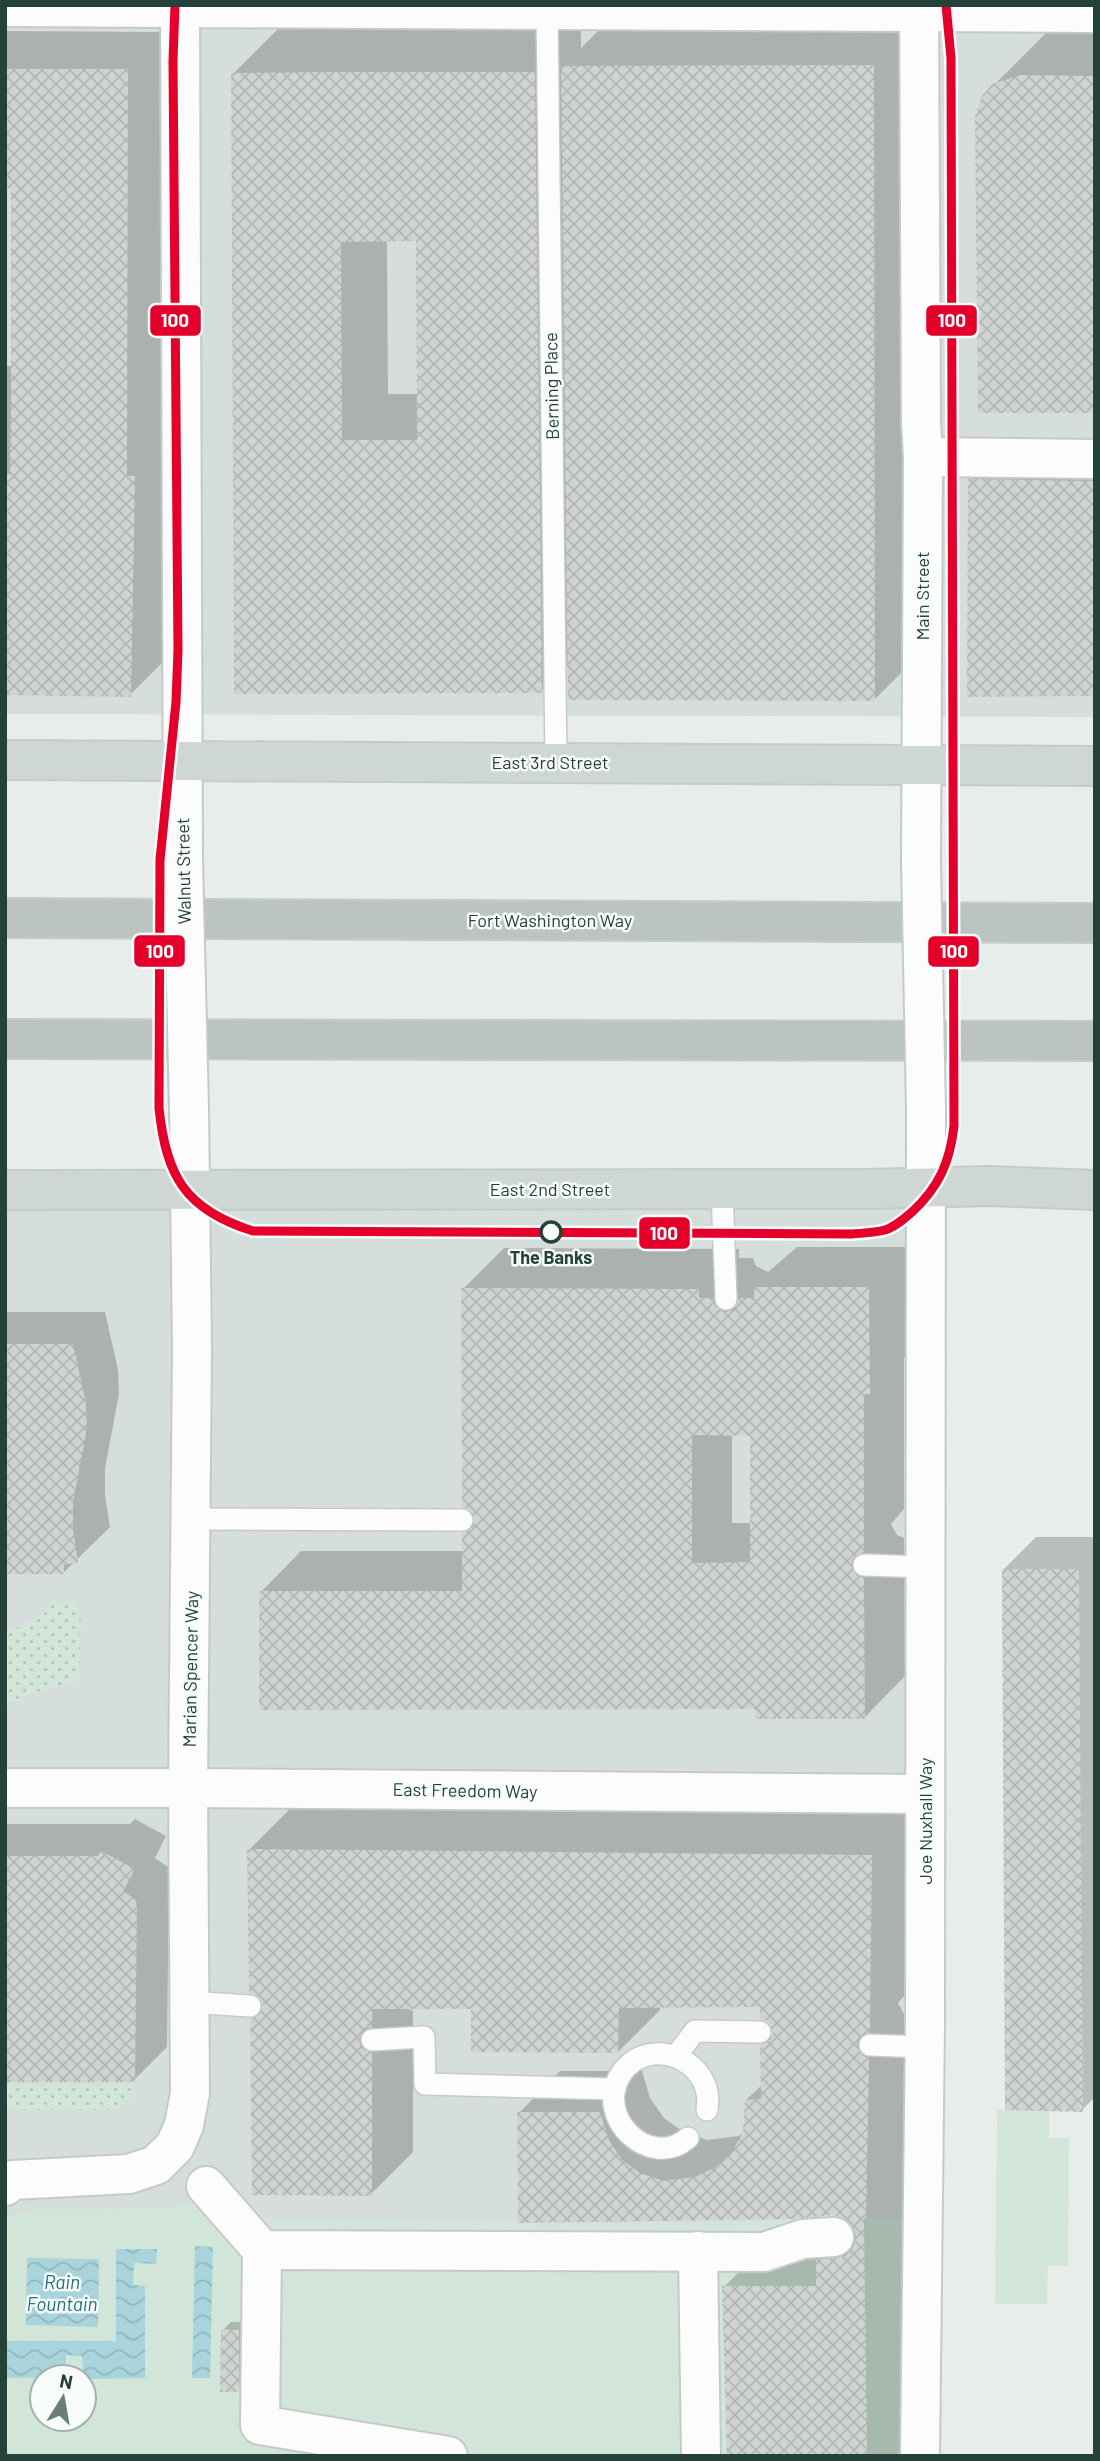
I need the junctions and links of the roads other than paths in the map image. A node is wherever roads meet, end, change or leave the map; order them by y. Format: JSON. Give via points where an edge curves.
{"nodes":[{"id":1,"x":5,"y":6,"type":"edge"},
{"id":2,"x":180,"y":7,"type":"edge"},
{"id":3,"x":919,"y":9,"type":"edge"},
{"id":4,"x":547,"y":10,"type":"junction"},
{"id":5,"x":1095,"y":13,"type":"edge"},
{"id":6,"x":923,"y":457,"type":"junction"},
{"id":7,"x":1095,"y":459,"type":"edge"},
{"id":8,"x":5,"y":760,"type":"edge"},
{"id":9,"x":182,"y":760,"type":"junction"},
{"id":10,"x":556,"y":762,"type":"junction"},
{"id":11,"x":921,"y":765,"type":"junction"},
{"id":12,"x":1095,"y":766,"type":"edge"},
{"id":13,"x":5,"y":918,"type":"edge"},
{"id":14,"x":1095,"y":923,"type":"edge"},
{"id":15,"x":5,"y":1039,"type":"edge"},
{"id":16,"x":1095,"y":1041,"type":"edge"},
{"id":17,"x":926,"y":1187,"type":"junction"},
{"id":18,"x":722,"y":1189,"type":"junction"},
{"id":19,"x":5,"y":1190,"type":"edge"},
{"id":20,"x":191,"y":1190,"type":"junction"},
{"id":21,"x":1095,"y":1190,"type":"edge"},
{"id":22,"x":726,"y":1298,"type":"dead end"},
{"id":23,"x":191,"y":1520,"type":"junction"},
{"id":24,"x":461,"y":1520,"type":"dead end"},
{"id":25,"x":864,"y":1565,"type":"dead end"},
{"id":26,"x":925,"y":1567,"type":"junction"},
{"id":27,"x":5,"y":1788,"type":"edge"},
{"id":28,"x":188,"y":1788,"type":"junction"},
{"id":29,"x":925,"y":1794,"type":"junction"},
{"id":30,"x":189,"y":2002,"type":"junction"},
{"id":31,"x":250,"y":2006,"type":"dead end"},
{"id":32,"x":760,"y":2032,"type":"dead end"},
{"id":33,"x":372,"y":2040,"type":"dead end"},
{"id":34,"x":870,"y":2045,"type":"dead end"},
{"id":35,"x":925,"y":2047,"type":"junction"},
{"id":36,"x":676,"y":2056,"type":"junction"},
{"id":37,"x":615,"y":2089,"type":"junction"},
{"id":38,"x":707,"y":2110,"type":"dead end"},
{"id":39,"x":688,"y":2138,"type":"dead end"},
{"id":40,"x":7,"y":2180,"type":"edge"},
{"id":41,"x":206,"y":2186,"type":"dead end"},
{"id":42,"x":834,"y":2237,"type":"dead end"},
{"id":43,"x":262,"y":2250,"type":"junction"},
{"id":44,"x":698,"y":2251,"type":"junction"},
{"id":45,"x":448,"y":2456,"type":"edge"},
{"id":46,"x":701,"y":2456,"type":"edge"},
{"id":47,"x":920,"y":2456,"type":"edge"}],
"edges":[{"from":1,"to":2,"type":"street"},
{"from":2,"to":4,"type":"street"},
{"from":2,"to":9,"type":"street","name":"Walnut Street"},
{"from":3,"to":4,"type":"street"},
{"from":3,"to":5,"type":"street"},
{"from":3,"to":6,"type":"street","name":"Main Street"},
{"from":4,"to":10,"type":"lane","name":"Berning Place"},
{"from":6,"to":7,"type":"street"},
{"from":6,"to":11,"type":"street","name":"Main Street"},
{"from":8,"to":9,"type":"main road","name":"East 3rd Street"},
{"from":9,"to":10,"type":"main road","name":"East 3rd Street"},
{"from":9,"to":20,"type":"street","name":"Walnut Street","bridge":true},
{"from":10,"to":11,"type":"main road","name":"East 3rd Street"},
{"from":11,"to":12,"type":"main road","name":"East 3rd Street"},
{"from":11,"to":17,"type":"street","name":"Main Street","bridge":true},
{"from":13,"to":14,"type":"highway","name":"Fort Washington Way"},
{"from":15,"to":16,"type":"highway"},
{"from":17,"to":18,"type":"main road","name":"East 2nd Street"},
{"from":17,"to":21,"type":"main road","name":"East 2nd Street"},
{"from":17,"to":26,"type":"street","name":"Joe Nuxhall Way"},
{"from":18,"to":20,"type":"main road","name":"East 2nd Street"},
{"from":18,"to":22,"type":"lane"},
{"from":19,"to":20,"type":"main road","name":"East 2nd Street"},
{"from":20,"to":23,"type":"street","name":"Marian Spencer Way"},
{"from":23,"to":24,"type":"lane"},
{"from":23,"to":28,"type":"street","name":"Marian Spencer Way"},
{"from":25,"to":26,"type":"lane"},
{"from":26,"to":29,"type":"street","name":"Joe Nuxhall Way"},
{"from":27,"to":28,"type":"street","name":"East Freedom Way"},
{"from":28,"to":29,"type":"street","name":"East Freedom Way"},
{"from":28,"to":30,"type":"street","name":"Marian Spencer Way"},
{"from":29,"to":35,"type":"street","name":"Joe Nuxhall Way"},
{"from":30,"to":31,"type":"lane"},
{"from":30,"to":40,"type":"street","name":"Marian Spencer Way","via":[[190,2093],[184,2125],[175,2146],[156,2165],[129,2174]]},
{"from":32,"to":36,"type":"lane","via":[[695,2031]]},
{"from":33,"to":37,"type":"lane","via":[[424,2037],[425,2084]]},
{"from":34,"to":35,"type":"lane"},
{"from":35,"to":47,"type":"street","name":"Joe Nuxhall Way"},
{"from":36,"to":37,"type":"lane","via":[[661,2053],[631,2063]]},
{"from":36,"to":38,"type":"lane","via":[[701,2075],[707,2089]]},
{"from":37,"to":39,"type":"lane","via":[[617,2120],[639,2142],[669,2146]]},
{"from":41,"to":43,"type":"street"},
{"from":42,"to":44,"type":"street","via":[[803,2238],[764,2252]]},
{"from":43,"to":44,"type":"street"},
{"from":43,"to":45,"type":"street","via":[[260,2426]]},
{"from":44,"to":46,"type":"street"}]}
